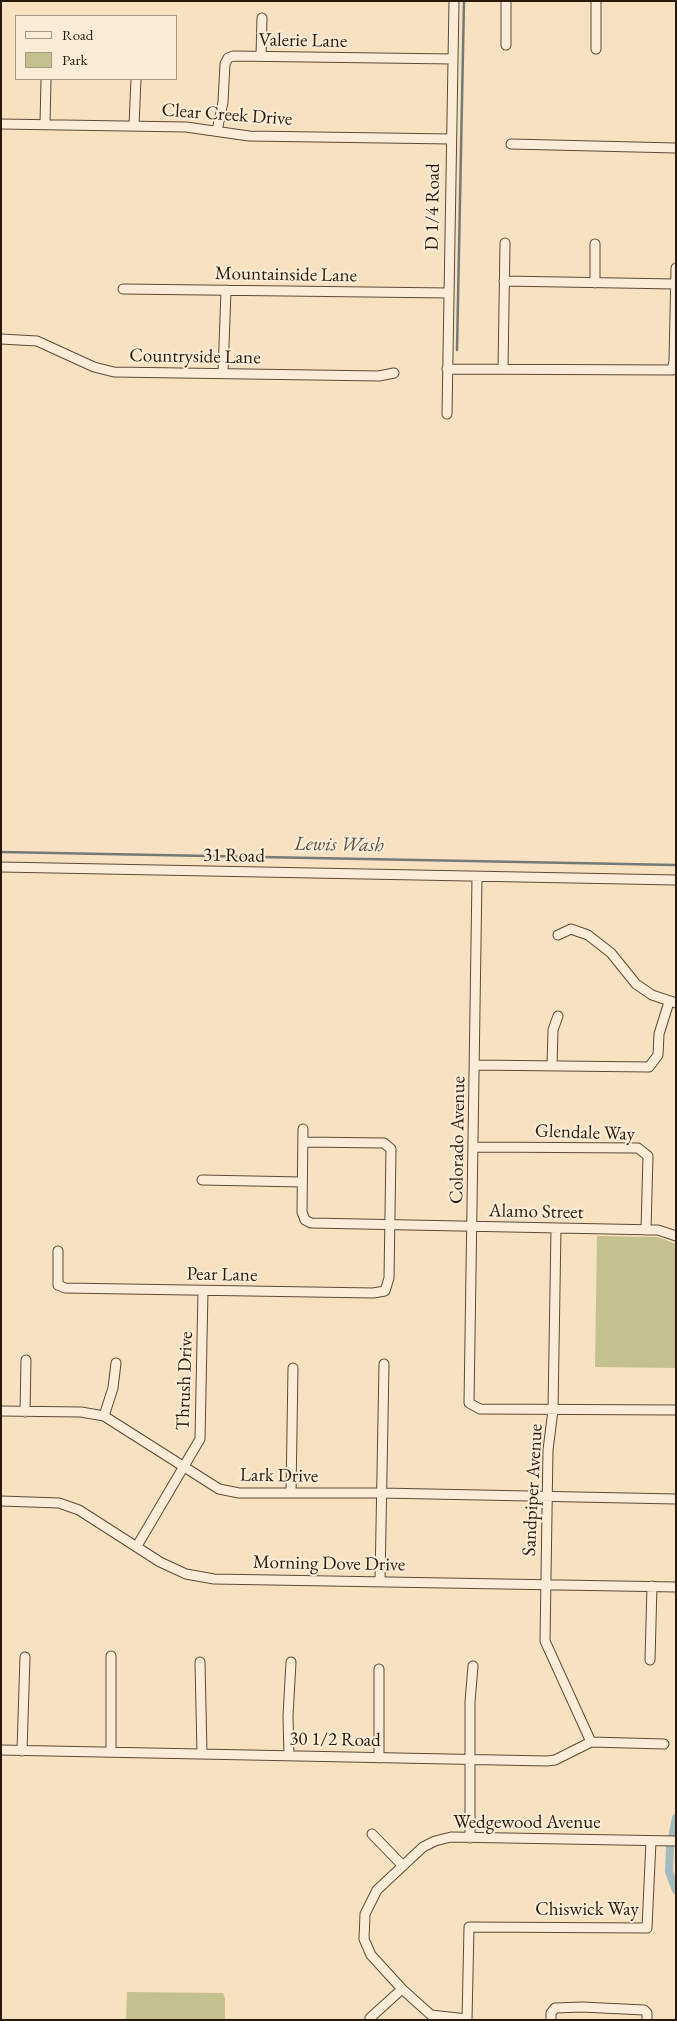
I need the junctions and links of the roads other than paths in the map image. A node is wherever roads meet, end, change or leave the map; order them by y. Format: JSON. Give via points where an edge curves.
{"nodes":[{"id":1,"x":454,"y":1,"type":"edge"},
{"id":2,"x":506,"y":1,"type":"edge"},
{"id":3,"x":596,"y":1,"type":"edge"},
{"id":4,"x":262,"y":18,"type":"dead end"},
{"id":5,"x":506,"y":44,"type":"dead end"},
{"id":6,"x":596,"y":49,"type":"dead end"},
{"id":7,"x":261,"y":56,"type":"junction"},
{"id":8,"x":452,"y":59,"type":"junction"},
{"id":9,"x":46,"y":80,"type":"edge"},
{"id":10,"x":136,"y":80,"type":"edge"},
{"id":11,"x":1,"y":124,"type":"edge"},
{"id":12,"x":46,"y":124,"type":"junction"},
{"id":13,"x":134,"y":126,"type":"junction"},
{"id":14,"x":217,"y":131,"type":"junction"},
{"id":15,"x":451,"y":140,"type":"junction"},
{"id":16,"x":511,"y":144,"type":"dead end"},
{"id":17,"x":676,"y":148,"type":"edge"},
{"id":18,"x":505,"y":243,"type":"dead end"},
{"id":19,"x":595,"y":244,"type":"dead end"},
{"id":20,"x":676,"y":268,"type":"edge"},
{"id":21,"x":504,"y":281,"type":"junction"},
{"id":22,"x":595,"y":283,"type":"junction"},
{"id":23,"x":675,"y":284,"type":"edge"},
{"id":24,"x":123,"y":289,"type":"dead end"},
{"id":25,"x":226,"y":290,"type":"junction"},
{"id":26,"x":448,"y":293,"type":"junction"},
{"id":27,"x":675,"y":328,"type":"edge"},
{"id":28,"x":1,"y":338,"type":"edge"},
{"id":29,"x":447,"y":369,"type":"junction"},
{"id":30,"x":503,"y":369,"type":"junction"},
{"id":31,"x":223,"y":373,"type":"junction"},
{"id":32,"x":394,"y":373,"type":"dead end"},
{"id":33,"x":447,"y":414,"type":"dead end"},
{"id":34,"x":1,"y":867,"type":"edge"},
{"id":35,"x":477,"y":877,"type":"junction"},
{"id":36,"x":676,"y":880,"type":"edge"},
{"id":37,"x":558,"y":935,"type":"dead end"},
{"id":38,"x":672,"y":1003,"type":"edge"},
{"id":39,"x":558,"y":1016,"type":"dead end"},
{"id":40,"x":475,"y":1065,"type":"junction"},
{"id":41,"x":552,"y":1066,"type":"junction"},
{"id":42,"x":303,"y":1129,"type":"dead end"},
{"id":43,"x":303,"y":1142,"type":"junction"},
{"id":44,"x":475,"y":1147,"type":"junction"},
{"id":45,"x":202,"y":1180,"type":"dead end"},
{"id":46,"x":302,"y":1182,"type":"junction"},
{"id":47,"x":390,"y":1225,"type":"junction"},
{"id":48,"x":474,"y":1227,"type":"junction"},
{"id":49,"x":556,"y":1228,"type":"junction"},
{"id":50,"x":646,"y":1230,"type":"junction"},
{"id":51,"x":676,"y":1236,"type":"edge"},
{"id":52,"x":58,"y":1251,"type":"dead end"},
{"id":53,"x":203,"y":1291,"type":"junction"},
{"id":54,"x":26,"y":1360,"type":"dead end"},
{"id":55,"x":116,"y":1363,"type":"dead end"},
{"id":56,"x":384,"y":1364,"type":"dead end"},
{"id":57,"x":293,"y":1368,"type":"dead end"},
{"id":58,"x":553,"y":1410,"type":"junction"},
{"id":59,"x":676,"y":1410,"type":"edge"},
{"id":60,"x":1,"y":1411,"type":"edge"},
{"id":61,"x":25,"y":1412,"type":"junction"},
{"id":62,"x":104,"y":1416,"type":"junction"},
{"id":63,"x":184,"y":1468,"type":"junction"},
{"id":64,"x":291,"y":1493,"type":"junction"},
{"id":65,"x":381,"y":1493,"type":"junction"},
{"id":66,"x":547,"y":1496,"type":"junction"},
{"id":67,"x":676,"y":1499,"type":"edge"},
{"id":68,"x":1,"y":1502,"type":"edge"},
{"id":69,"x":137,"y":1546,"type":"junction"},
{"id":70,"x":380,"y":1581,"type":"junction"},
{"id":71,"x":545,"y":1585,"type":"junction"},
{"id":72,"x":652,"y":1586,"type":"junction"},
{"id":73,"x":676,"y":1587,"type":"edge"},
{"id":74,"x":111,"y":1656,"type":"dead end"},
{"id":75,"x":25,"y":1657,"type":"dead end"},
{"id":76,"x":650,"y":1660,"type":"dead end"},
{"id":77,"x":200,"y":1662,"type":"dead end"},
{"id":78,"x":291,"y":1662,"type":"dead end"},
{"id":79,"x":473,"y":1666,"type":"dead end"},
{"id":80,"x":379,"y":1669,"type":"dead end"},
{"id":81,"x":591,"y":1742,"type":"junction"},
{"id":82,"x":664,"y":1744,"type":"dead end"},
{"id":83,"x":1,"y":1750,"type":"edge"},
{"id":84,"x":22,"y":1751,"type":"junction"},
{"id":85,"x":111,"y":1752,"type":"junction"},
{"id":86,"x":202,"y":1754,"type":"junction"},
{"id":87,"x":289,"y":1756,"type":"junction"},
{"id":88,"x":379,"y":1758,"type":"junction"},
{"id":89,"x":469,"y":1759,"type":"junction"},
{"id":90,"x":372,"y":1834,"type":"dead end"},
{"id":91,"x":470,"y":1838,"type":"junction"},
{"id":92,"x":651,"y":1841,"type":"junction"},
{"id":93,"x":676,"y":1841,"type":"edge"},
{"id":94,"x":402,"y":1866,"type":"junction"},
{"id":95,"x":402,"y":1989,"type":"junction"},
{"id":96,"x":551,"y":2016,"type":"edge"},
{"id":97,"x":647,"y":2016,"type":"edge"},
{"id":98,"x":370,"y":2018,"type":"dead end"},
{"id":99,"x":467,"y":2019,"type":"edge"}],
"edges":[{"from":1,"to":8,"type":"street","name":"D 1/4 Road"},
{"from":2,"to":5,"type":"street"},
{"from":3,"to":6,"type":"street"},
{"from":4,"to":7,"type":"street"},
{"from":7,"to":8,"type":"street","name":"Valerie Lane"},
{"from":7,"to":14,"type":"street","name":"Valerie Lane","via":[[228,58]]},
{"from":8,"to":15,"type":"street","name":"D 1/4 Road"},
{"from":9,"to":12,"type":"street"},
{"from":10,"to":13,"type":"street"},
{"from":11,"to":12,"type":"street","name":"Clear Creek Drive"},
{"from":12,"to":13,"type":"street","name":"Clear Creek Drive"},
{"from":13,"to":14,"type":"street","name":"Clear Creek Drive"},
{"from":14,"to":15,"type":"street","name":"Clear Creek Drive","via":[[249,136]]},
{"from":15,"to":26,"type":"street","name":"D 1/4 Road"},
{"from":16,"to":17,"type":"street"},
{"from":18,"to":21,"type":"street"},
{"from":19,"to":22,"type":"street"},
{"from":20,"to":23,"type":"street"},
{"from":21,"to":22,"type":"street"},
{"from":21,"to":30,"type":"street"},
{"from":22,"to":23,"type":"street"},
{"from":23,"to":27,"type":"street"},
{"from":24,"to":25,"type":"street","name":"Mountainside Lane"},
{"from":25,"to":26,"type":"street","name":"Mountainside Lane"},
{"from":25,"to":31,"type":"street"},
{"from":26,"to":29,"type":"street","name":"D 1/4 Road"},
{"from":27,"to":30,"type":"street","via":[[672,370]]},
{"from":28,"to":31,"type":"street","name":"Countryside Lane","via":[[38,341],[104,370]]},
{"from":29,"to":30,"type":"street"},
{"from":29,"to":33,"type":"street","name":"D 1/4 Road"},
{"from":31,"to":32,"type":"street","name":"Countryside Lane","via":[[379,376]]},
{"from":34,"to":35,"type":"street","name":"31 Road"},
{"from":35,"to":36,"type":"street","name":"31 Road"},
{"from":35,"to":40,"type":"street","name":"Colorado Avenue"},
{"from":37,"to":38,"type":"street","via":[[571,929],[588,935],[611,953],[636,984]]},
{"from":38,"to":41,"type":"street","via":[[660,1034],[658,1055],[649,1066]]},
{"from":39,"to":41,"type":"street","via":[[552,1030]]},
{"from":40,"to":41,"type":"street"},
{"from":40,"to":44,"type":"street","name":"Colorado Avenue"},
{"from":42,"to":43,"type":"street"},
{"from":43,"to":46,"type":"street"},
{"from":43,"to":47,"type":"street","via":[[384,1143],[390,1146]]},
{"from":44,"to":48,"type":"street","name":"Colorado Avenue"},
{"from":44,"to":50,"type":"street","name":"Glendale Way","via":[[638,1148],[648,1156]]},
{"from":45,"to":46,"type":"street"},
{"from":46,"to":47,"type":"street","name":"Alamo Street","via":[[305,1220]]},
{"from":47,"to":48,"type":"street","name":"Alamo Street"},
{"from":47,"to":53,"type":"street","name":"Pear Lane","via":[[389,1278],[385,1291]]},
{"from":48,"to":49,"type":"street","name":"Alamo Street"},
{"from":48,"to":58,"type":"street","name":"Colorado Avenue","via":[[469,1403],[480,1409]]},
{"from":49,"to":50,"type":"street","name":"Alamo Street"},
{"from":49,"to":58,"type":"street","name":"Sandpiper Avenue"},
{"from":50,"to":51,"type":"street","name":"Alamo Street"},
{"from":52,"to":53,"type":"street","name":"Pear Lane","via":[[58,1285],[65,1288]]},
{"from":53,"to":63,"type":"street","name":"Thrush Drive","via":[[200,1439]]},
{"from":54,"to":61,"type":"street"},
{"from":55,"to":62,"type":"street","via":[[113,1388]]},
{"from":56,"to":65,"type":"street"},
{"from":57,"to":64,"type":"street"},
{"from":58,"to":59,"type":"street"},
{"from":58,"to":66,"type":"street","name":"Sandpiper Avenue"},
{"from":60,"to":61,"type":"street","name":"Lark Drive"},
{"from":61,"to":62,"type":"street","name":"Lark Drive","via":[[81,1412]]},
{"from":62,"to":63,"type":"street","name":"Lark Drive"},
{"from":63,"to":64,"type":"street","name":"Lark Drive","via":[[219,1489],[239,1493]]},
{"from":63,"to":69,"type":"street","name":"Thrush Drive"},
{"from":64,"to":65,"type":"street","name":"Lark Drive"},
{"from":65,"to":66,"type":"street","name":"Lark Drive"},
{"from":65,"to":70,"type":"street"},
{"from":66,"to":67,"type":"street","name":"Lark Drive"},
{"from":66,"to":71,"type":"street","name":"Sandpiper Avenue"},
{"from":68,"to":69,"type":"street","name":"Morning Dove Drive","via":[[59,1503],[79,1510]]},
{"from":69,"to":70,"type":"street","name":"Morning Dove Drive","via":[[186,1574],[214,1579]]},
{"from":70,"to":71,"type":"street","name":"Morning Dove Drive"},
{"from":71,"to":72,"type":"street","name":"Morning Dove Drive"},
{"from":71,"to":81,"type":"street","name":"Sandpiper Avenue","via":[[545,1640]]},
{"from":72,"to":73,"type":"street","name":"Morning Dove Drive"},
{"from":72,"to":76,"type":"street"},
{"from":74,"to":85,"type":"street"},
{"from":75,"to":84,"type":"street"},
{"from":77,"to":86,"type":"street"},
{"from":78,"to":87,"type":"street"},
{"from":79,"to":89,"type":"street"},
{"from":80,"to":88,"type":"street"},
{"from":81,"to":82,"type":"street","name":"30 1/2 Road"},
{"from":81,"to":89,"type":"street","name":"30 1/2 Road","via":[[555,1760]]},
{"from":83,"to":84,"type":"street","name":"30 1/2 Road"},
{"from":84,"to":85,"type":"street","name":"30 1/2 Road"},
{"from":85,"to":86,"type":"street","name":"30 1/2 Road"},
{"from":86,"to":87,"type":"street","name":"30 1/2 Road"},
{"from":87,"to":88,"type":"street","name":"30 1/2 Road"},
{"from":88,"to":89,"type":"street","name":"30 1/2 Road"},
{"from":89,"to":91,"type":"street"},
{"from":90,"to":94,"type":"street"},
{"from":91,"to":92,"type":"street","name":"Wedgewood Avenue"},
{"from":91,"to":94,"type":"street","name":"Wedgewood Avenue","via":[[451,1837],[435,1841]]},
{"from":92,"to":93,"type":"street","name":"Wedgewood Avenue"},
{"from":92,"to":99,"type":"street","name":"Chiswick Way","via":[[647,1928],[469,1927]]},
{"from":94,"to":95,"type":"street","name":"Wedgewood Avenue","via":[[377,1890],[365,1914],[364,1939],[371,1955]]},
{"from":95,"to":98,"type":"street"},
{"from":95,"to":99,"type":"street","name":"Wedgewood Avenue","via":[[431,2015]]},
{"from":96,"to":97,"type":"street","via":[[554,2008],[582,2007],[644,2010]]}]}
